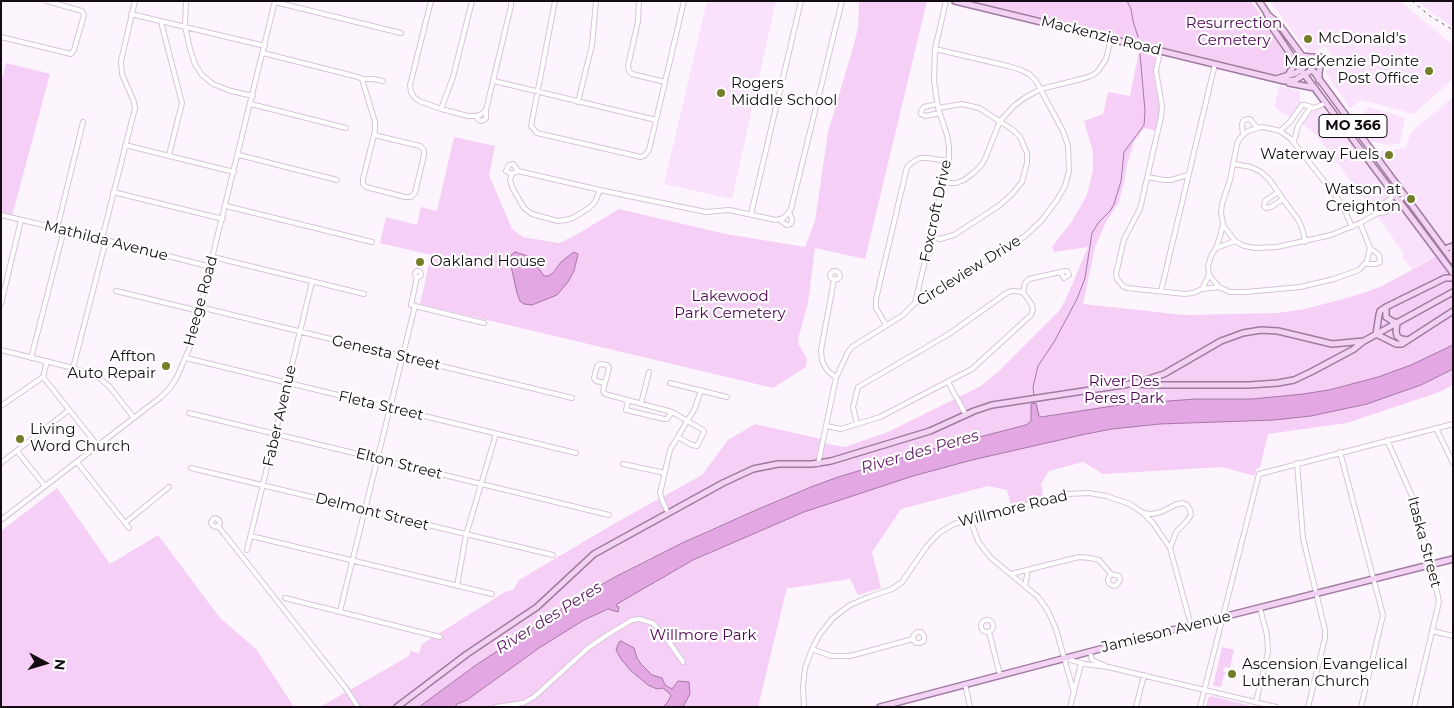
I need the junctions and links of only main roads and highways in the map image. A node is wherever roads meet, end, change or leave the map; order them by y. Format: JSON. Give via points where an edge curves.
{"nodes":[{"id":1,"x":955,"y":1,"type":"edge"},
{"id":2,"x":1259,"y":1,"type":"edge"},
{"id":3,"x":1267,"y":13,"type":"junction"},
{"id":4,"x":1302,"y":56,"type":"junction"},
{"id":5,"x":1293,"y":57,"type":"junction"},
{"id":6,"x":1310,"y":67,"type":"junction"},
{"id":7,"x":1301,"y":70,"type":"junction"},
{"id":8,"x":1288,"y":75,"type":"junction"},
{"id":9,"x":1305,"y":75,"type":"junction"},
{"id":10,"x":1276,"y":79,"type":"junction"},
{"id":11,"x":1320,"y":80,"type":"junction"},
{"id":12,"x":1284,"y":81,"type":"junction"},
{"id":13,"x":1315,"y":88,"type":"junction"},
{"id":14,"x":1453,"y":246,"type":"edge"},
{"id":15,"x":1444,"y":249,"type":"junction"},
{"id":16,"x":1453,"y":250,"type":"edge"},
{"id":17,"x":1452,"y":259,"type":"edge"},
{"id":18,"x":1451,"y":272,"type":"edge"},
{"id":19,"x":1445,"y":278,"type":"junction"},
{"id":20,"x":1453,"y":278,"type":"edge"},
{"id":21,"x":1453,"y":292,"type":"edge"},
{"id":22,"x":1386,"y":307,"type":"junction"},
{"id":23,"x":1453,"y":310,"type":"edge"},
{"id":24,"x":1397,"y":323,"type":"junction"},
{"id":25,"x":1376,"y":334,"type":"junction"},
{"id":26,"x":1409,"y":340,"type":"junction"},
{"id":27,"x":1364,"y":341,"type":"junction"},
{"id":28,"x":1136,"y":383,"type":"junction"},
{"id":29,"x":1453,"y":559,"type":"edge"},
{"id":30,"x":396,"y":707,"type":"edge"},
{"id":31,"x":880,"y":707,"type":"edge"}],
"edges":[{"from":1,"to":10,"type":"main road","name":"Mackenzie Road"},
{"from":2,"to":3,"type":"main road","number":"MO 366"},
{"from":3,"to":4,"type":"main road","number":"MO 366"},
{"from":3,"to":5,"type":"main road","number":"MO 366","via":[[1272,27]]},
{"from":4,"to":6,"type":"main road","number":"MO 366"},
{"from":4,"to":11,"type":"main road","via":[[1321,60]]},
{"from":5,"to":7,"type":"main road","number":"MO 366"},
{"from":5,"to":8,"type":"main road","via":[[1293,67]]},
{"from":6,"to":7,"type":"main road"},
{"from":6,"to":9,"type":"main road","name":"Mackenzie Road"},
{"from":6,"to":11,"type":"main road","number":"MO 366"},
{"from":7,"to":8,"type":"main road"},
{"from":7,"to":9,"type":"main road","number":"MO 366"},
{"from":8,"to":10,"type":"main road"},
{"from":9,"to":12,"type":"main road","name":"Mackenzie Road"},
{"from":9,"to":13,"type":"main road","number":"MO 366"},
{"from":10,"to":12,"type":"main road","name":"Mackenzie Road"},
{"from":11,"to":15,"type":"main road","number":"MO 366"},
{"from":12,"to":13,"type":"main road"},
{"from":13,"to":18,"type":"main road","number":"MO 366"},
{"from":14,"to":15,"type":"main road"},
{"from":15,"to":17,"type":"main road","number":"MO 366"},
{"from":16,"to":17,"type":"main road"},
{"from":18,"to":19,"type":"main road"},
{"from":19,"to":20,"type":"main road"},
{"from":19,"to":22,"type":"main road"},
{"from":21,"to":24,"type":"main road"},
{"from":22,"to":24,"type":"main road","via":[[1388,319]]},
{"from":22,"to":25,"type":"main road","via":[[1380,311]]},
{"from":23,"to":26,"type":"main road"},
{"from":24,"to":25,"type":"main road"},
{"from":24,"to":26,"type":"main road","via":[[1397,336]]},
{"from":25,"to":26,"type":"main road","via":[[1396,344]]},
{"from":25,"to":27,"type":"main road"},
{"from":27,"to":28,"type":"main road","via":[[1311,372],[1278,383]]},
{"from":27,"to":28,"type":"main road","via":[[1332,344],[1278,331],[1243,333],[1221,341],[1164,374]]},
{"from":28,"to":30,"type":"main road","via":[[992,405],[924,433],[844,458],[818,464],[778,464],[753,469],[594,554],[542,603]]},
{"from":29,"to":31,"type":"main road","name":"Jamieson Avenue"}]}
